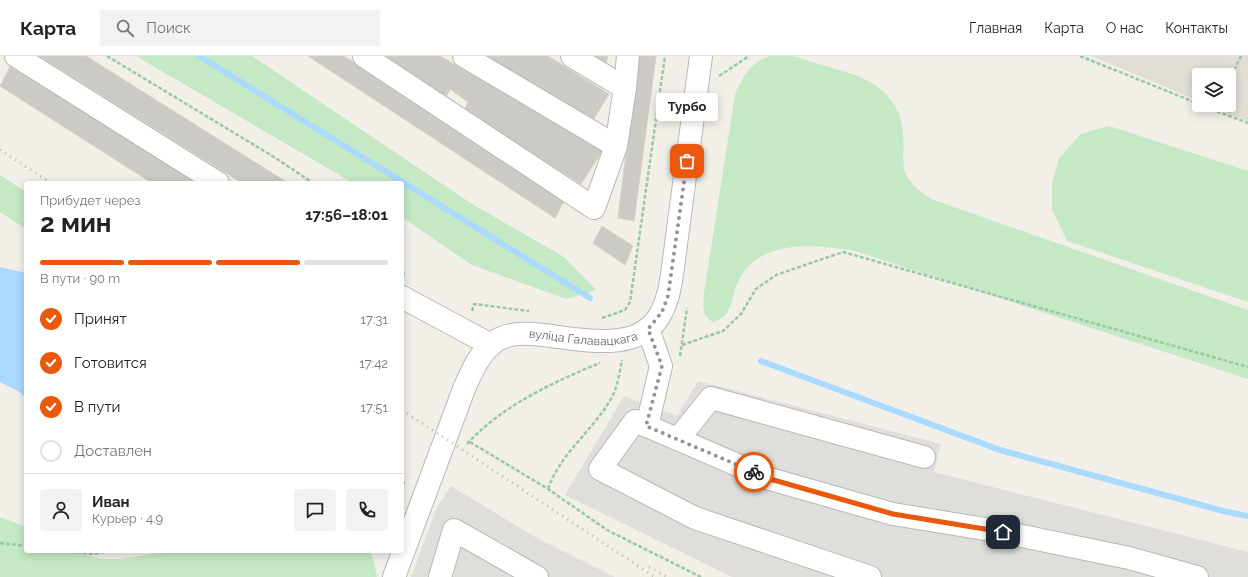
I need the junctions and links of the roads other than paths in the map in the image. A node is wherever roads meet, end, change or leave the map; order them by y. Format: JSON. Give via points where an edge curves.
{"nodes":[{"id":1,"x":16,"y":56,"type":"edge"},
{"id":2,"x":364,"y":56,"type":"edge"},
{"id":3,"x":464,"y":56,"type":"edge"},
{"id":4,"x":572,"y":56,"type":"edge"},
{"id":5,"x":628,"y":56,"type":"edge"},
{"id":6,"x":701,"y":56,"type":"edge"},
{"id":7,"x":625,"y":88,"type":"junction"},
{"id":8,"x":616,"y":146,"type":"junction"},
{"id":9,"x":215,"y":181,"type":"edge"},
{"id":10,"x":404,"y":298,"type":"edge"},
{"id":11,"x":648,"y":329,"type":"junction"},
{"id":12,"x":491,"y":345,"type":"junction"},
{"id":13,"x":646,"y":426,"type":"junction"},
{"id":14,"x":678,"y":440,"type":"junction"},
{"id":15,"x":924,"y":457,"type":"dead end"},
{"id":16,"x":404,"y":550,"type":"edge"},
{"id":17,"x":403,"y":553,"type":"edge"},
{"id":18,"x":394,"y":577,"type":"edge"},
{"id":19,"x":440,"y":577,"type":"edge"},
{"id":20,"x":537,"y":577,"type":"edge"},
{"id":21,"x":870,"y":577,"type":"edge"},
{"id":22,"x":1197,"y":577,"type":"edge"}],
"edges":[{"from":1,"to":9,"type":"street"},
{"from":2,"to":8,"type":"street","via":[[594,208]]},
{"from":3,"to":8,"type":"street"},
{"from":4,"to":7,"type":"street"},
{"from":5,"to":7,"type":"street"},
{"from":6,"to":11,"type":"street","name":"вуліца Галавацкага","via":[[668,296],[662,312]]},
{"from":7,"to":8,"type":"street"},
{"from":10,"to":12,"type":"street"},
{"from":11,"to":12,"type":"street","name":"вуліца Галавацкага","via":[[630,338],[614,341],[524,334],[507,336]]},
{"from":11,"to":13,"type":"street","via":[[662,366]]},
{"from":12,"to":16,"type":"street","name":"вуліца Галавацкага","via":[[478,361],[464,389]]},
{"from":13,"to":14,"type":"street"},
{"from":13,"to":21,"type":"street","via":[[635,421],[600,469],[696,518]]},
{"from":14,"to":15,"type":"street","via":[[711,398]]},
{"from":14,"to":22,"type":"street","via":[[770,479],[893,514],[1003,532],[1122,557]]},
{"from":17,"to":18,"type":"street","name":"вуліца Галавацкага"},
{"from":19,"to":20,"type":"street","via":[[454,530]]}]}
